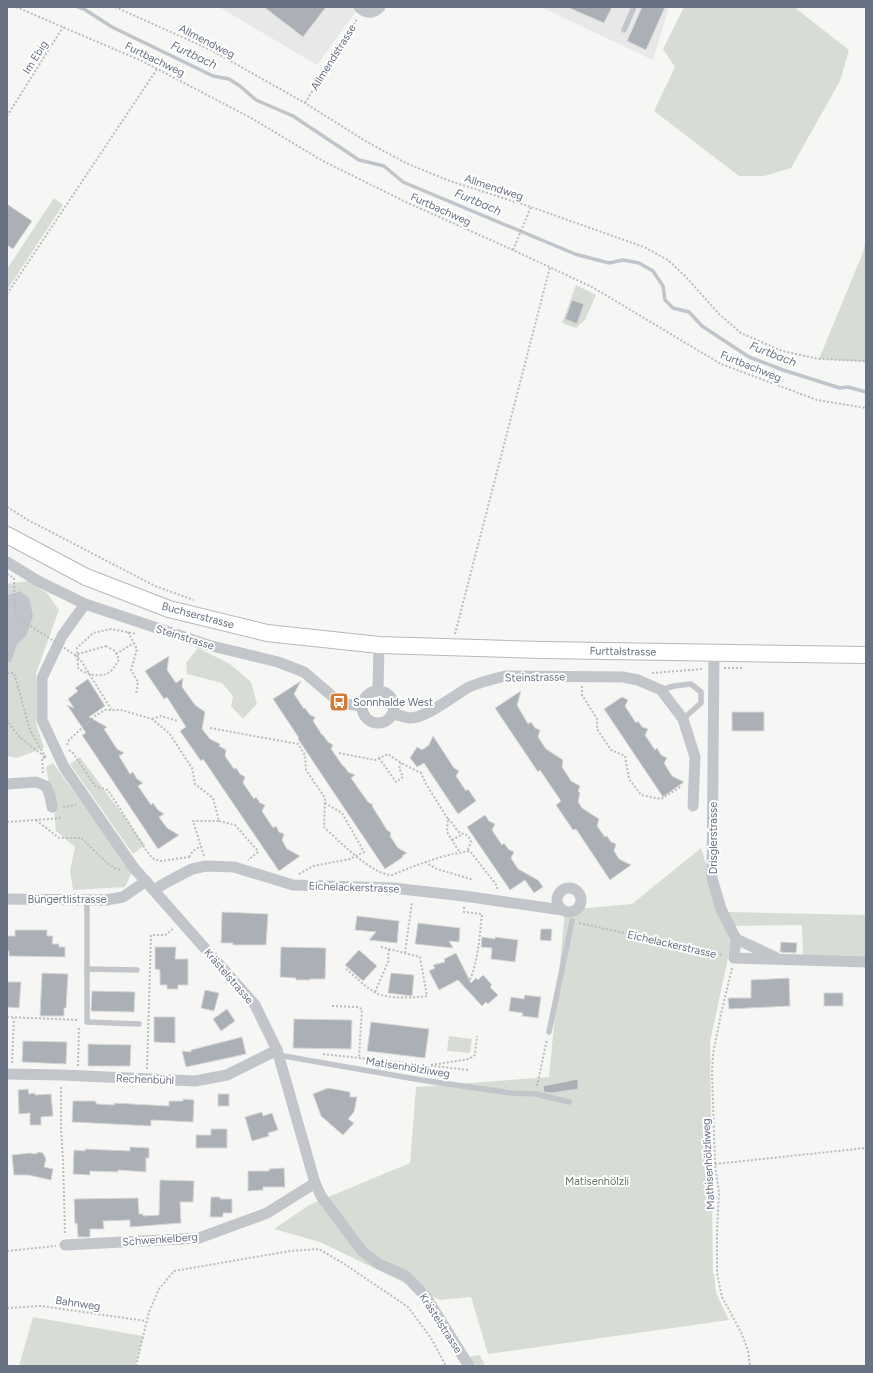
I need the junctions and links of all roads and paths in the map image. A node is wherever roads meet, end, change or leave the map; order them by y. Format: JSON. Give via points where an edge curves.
{"nodes":[{"id":1,"x":16,"y":7,"type":"edge"},
{"id":2,"x":115,"y":7,"type":"edge"},
{"id":3,"x":380,"y":7,"type":"edge"},
{"id":4,"x":634,"y":7,"type":"edge"},
{"id":5,"x":361,"y":9,"type":"edge"},
{"id":6,"x":63,"y":27,"type":"junction"},
{"id":7,"x":624,"y":30,"type":"dead end"},
{"id":8,"x":157,"y":69,"type":"junction"},
{"id":9,"x":305,"y":103,"type":"junction"},
{"id":10,"x":7,"y":116,"type":"edge"},
{"id":11,"x":531,"y":208,"type":"junction"},
{"id":12,"x":513,"y":250,"type":"junction"},
{"id":13,"x":550,"y":268,"type":"junction"},
{"id":14,"x":7,"y":294,"type":"edge"},
{"id":15,"x":866,"y":361,"type":"edge"},
{"id":16,"x":866,"y":408,"type":"edge"},
{"id":17,"x":7,"y":507,"type":"edge"},
{"id":18,"x":7,"y":535,"type":"edge"},
{"id":19,"x":7,"y":562,"type":"edge"},
{"id":20,"x":7,"y":574,"type":"edge"},
{"id":21,"x":201,"y":602,"type":"dead end"},
{"id":22,"x":85,"y":604,"type":"junction"},
{"id":23,"x":144,"y":624,"type":"junction"},
{"id":24,"x":128,"y":632,"type":"junction"},
{"id":25,"x":456,"y":632,"type":"dead end"},
{"id":26,"x":134,"y":643,"type":"junction"},
{"id":27,"x":379,"y":645,"type":"junction"},
{"id":28,"x":116,"y":654,"type":"junction"},
{"id":29,"x":74,"y":655,"type":"junction"},
{"id":30,"x":866,"y":655,"type":"edge"},
{"id":31,"x":714,"y":661,"type":"junction"},
{"id":32,"x":746,"y":668,"type":"dead end"},
{"id":33,"x":7,"y":673,"type":"edge"},
{"id":34,"x":652,"y":673,"type":"dead end"},
{"id":35,"x":582,"y":683,"type":"dead end"},
{"id":36,"x":661,"y":690,"type":"junction"},
{"id":37,"x":378,"y":691,"type":"junction"},
{"id":38,"x":136,"y":694,"type":"dead end"},
{"id":39,"x":362,"y":706,"type":"junction"},
{"id":40,"x":111,"y":709,"type":"junction"},
{"id":41,"x":393,"y":714,"type":"junction"},
{"id":42,"x":7,"y":719,"type":"edge"},
{"id":43,"x":152,"y":719,"type":"junction"},
{"id":44,"x":683,"y":719,"type":"junction"},
{"id":45,"x":178,"y":721,"type":"dead end"},
{"id":46,"x":210,"y":728,"type":"dead end"},
{"id":47,"x":339,"y":753,"type":"dead end"},
{"id":48,"x":42,"y":758,"type":"dead end"},
{"id":49,"x":379,"y":758,"type":"junction"},
{"id":50,"x":401,"y":763,"type":"junction"},
{"id":51,"x":43,"y":772,"type":"dead end"},
{"id":52,"x":694,"y":779,"type":"junction"},
{"id":53,"x":7,"y":784,"type":"edge"},
{"id":54,"x":86,"y":800,"type":"junction"},
{"id":55,"x":325,"y":802,"type":"junction"},
{"id":56,"x":693,"y":806,"type":"dead end"},
{"id":57,"x":52,"y":807,"type":"joint"},
{"id":58,"x":63,"y":818,"type":"dead end"},
{"id":59,"x":448,"y":819,"type":"junction"},
{"id":60,"x":36,"y":820,"type":"junction"},
{"id":61,"x":219,"y":821,"type":"junction"},
{"id":62,"x":7,"y":822,"type":"edge"},
{"id":63,"x":464,"y":833,"type":"junction"},
{"id":64,"x":452,"y":840,"type":"junction"},
{"id":65,"x":201,"y":846,"type":"junction"},
{"id":66,"x":460,"y":852,"type":"junction"},
{"id":67,"x":467,"y":852,"type":"junction"},
{"id":68,"x":356,"y":856,"type":"junction"},
{"id":69,"x":188,"y":857,"type":"junction"},
{"id":70,"x":194,"y":858,"type":"dead end"},
{"id":71,"x":200,"y":858,"type":"dead end"},
{"id":72,"x":424,"y":861,"type":"junction"},
{"id":73,"x":133,"y":866,"type":"junction"},
{"id":74,"x":242,"y":868,"type":"junction"},
{"id":75,"x":474,"y":880,"type":"dead end"},
{"id":76,"x":146,"y":881,"type":"junction"},
{"id":77,"x":288,"y":883,"type":"junction"},
{"id":78,"x":154,"y":890,"type":"junction"},
{"id":79,"x":413,"y":890,"type":"junction"},
{"id":80,"x":464,"y":896,"type":"junction"},
{"id":81,"x":7,"y":899,"type":"edge"},
{"id":82,"x":88,"y":900,"type":"junction"},
{"id":83,"x":493,"y":900,"type":"junction"},
{"id":84,"x":562,"y":910,"type":"dead end"},
{"id":85,"x":182,"y":922,"type":"junction"},
{"id":86,"x":572,"y":922,"type":"joint"},
{"id":87,"x":736,"y":939,"type":"junction"},
{"id":88,"x":381,"y":947,"type":"dead end"},
{"id":89,"x":389,"y":948,"type":"junction"},
{"id":90,"x":405,"y":953,"type":"junction"},
{"id":91,"x":734,"y":958,"type":"junction"},
{"id":92,"x":779,"y":959,"type":"junction"},
{"id":93,"x":866,"y":962,"type":"edge"},
{"id":94,"x":87,"y":969,"type":"junction"},
{"id":95,"x":346,"y":969,"type":"dead end"},
{"id":96,"x":137,"y":970,"type":"dead end"},
{"id":97,"x":468,"y":984,"type":"dead end"},
{"id":98,"x":375,"y":992,"type":"junction"},
{"id":99,"x":332,"y":1006,"type":"dead end"},
{"id":100,"x":7,"y":1018,"type":"edge"},
{"id":101,"x":14,"y":1018,"type":"junction"},
{"id":102,"x":80,"y":1020,"type":"dead end"},
{"id":103,"x":139,"y":1024,"type":"dead end"},
{"id":104,"x":549,"y":1032,"type":"joint"},
{"id":105,"x":477,"y":1036,"type":"dead end"},
{"id":106,"x":278,"y":1053,"type":"junction"},
{"id":107,"x":320,"y":1054,"type":"dead end"},
{"id":108,"x":359,"y":1057,"type":"junction"},
{"id":109,"x":427,"y":1066,"type":"junction"},
{"id":110,"x":469,"y":1070,"type":"dead end"},
{"id":111,"x":9,"y":1074,"type":"edge"},
{"id":112,"x":62,"y":1075,"type":"junction"},
{"id":113,"x":146,"y":1079,"type":"junction"},
{"id":114,"x":536,"y":1094,"type":"junction"},
{"id":115,"x":569,"y":1102,"type":"dead end"},
{"id":116,"x":866,"y":1148,"type":"edge"},
{"id":117,"x":715,"y":1164,"type":"junction"},
{"id":118,"x":315,"y":1183,"type":"junction"},
{"id":119,"x":65,"y":1245,"type":"junction"},
{"id":120,"x":7,"y":1251,"type":"edge"},
{"id":121,"x":7,"y":1308,"type":"edge"},
{"id":122,"x":146,"y":1321,"type":"junction"},
{"id":123,"x":136,"y":1366,"type":"edge"},
{"id":124,"x":446,"y":1366,"type":"edge"},
{"id":125,"x":469,"y":1366,"type":"edge"},
{"id":126,"x":750,"y":1366,"type":"edge"}],
"edges":[{"from":1,"to":6,"type":"path","name":"Furtbachweg"},
{"from":2,"to":9,"type":"path","name":"Allmendweg","via":[[210,50]]},
{"from":3,"to":5,"type":"street","via":[[370,13]]},
{"from":4,"to":7,"type":"lane"},
{"from":5,"to":9,"type":"path","name":"Allmendstrasse"},
{"from":6,"to":8,"type":"path","name":"Furtbachweg"},
{"from":6,"to":10,"type":"path","name":"Im Ebig"},
{"from":8,"to":12,"type":"path","name":"Furtbachweg","via":[[253,119],[321,160],[408,203]]},
{"from":8,"to":14,"type":"path"},
{"from":9,"to":11,"type":"path","name":"Allmendweg","via":[[406,163],[446,180]]},
{"from":11,"to":12,"type":"path"},
{"from":11,"to":15,"type":"path","name":"Allmendweg","via":[[644,247],[668,260],[720,315],[741,333],[782,351],[820,359]]},
{"from":12,"to":13,"type":"path","name":"Furtbachweg"},
{"from":13,"to":16,"type":"path","name":"Furtbachweg","via":[[592,287],[721,364],[817,400]]},
{"from":13,"to":25,"type":"path"},
{"from":17,"to":21,"type":"path","via":[[155,586]]},
{"from":18,"to":27,"type":"main road","name":"Buchserstrasse","via":[[86,576],[169,609],[267,633]]},
{"from":19,"to":22,"type":"street","name":"Steinstrasse"},
{"from":20,"to":29,"type":"path","bridge":true,"via":[[14,578],[15,615]]},
{"from":22,"to":23,"type":"street","name":"Steinstrasse"},
{"from":22,"to":54,"type":"street","name":"Krästelstrasse","via":[[62,636],[42,678],[42,720],[64,767]]},
{"from":23,"to":24,"type":"path","via":[[136,634]]},
{"from":23,"to":39,"type":"street","name":"Steinstrasse","via":[[208,645],[278,662],[304,672],[339,702]]},
{"from":24,"to":26,"type":"path"},
{"from":24,"to":28,"type":"path","via":[[111,629],[93,633],[77,648],[78,668],[83,673],[106,674],[114,668],[119,659]]},
{"from":26,"to":28,"type":"path"},
{"from":26,"to":38,"type":"path","via":[[138,649],[131,670],[138,682]]},
{"from":27,"to":31,"type":"main road","name":"Furttalstrasse"},
{"from":27,"to":37,"type":"street"},
{"from":28,"to":29,"type":"path","bridge":true,"via":[[106,646]]},
{"from":29,"to":40,"type":"path","bridge":true,"via":[[82,662]]},
{"from":30,"to":31,"type":"main road","name":"Furttalstrasse"},
{"from":31,"to":32,"type":"path"},
{"from":31,"to":34,"type":"path"},
{"from":31,"to":87,"type":"street","name":"Drisglerstrasse","via":[[712,878],[721,909]]},
{"from":33,"to":42,"type":"path","via":[[14,673],[30,730],[46,758],[20,737],[11,728]]},
{"from":35,"to":52,"type":"path","via":[[582,696],[597,719],[598,730],[611,750],[625,756],[630,779],[641,795],[661,799]]},
{"from":36,"to":41,"type":"street","name":"Steinstrasse","via":[[638,680],[623,677],[505,676],[471,686],[427,713],[412,718]]},
{"from":36,"to":44,"type":"street","name":"Steinstrasse"},
{"from":36,"to":44,"type":"lane","via":[[691,684],[701,692],[701,703]]},
{"from":37,"to":39,"type":"street","via":[[367,696]]},
{"from":37,"to":41,"type":"street","via":[[388,694],[393,700]]},
{"from":39,"to":41,"type":"street","via":[[365,716],[375,723],[385,722]]},
{"from":40,"to":43,"type":"path"},
{"from":40,"to":69,"type":"path","via":[[95,716],[69,740],[66,747],[73,753],[95,786],[108,790],[152,858],[160,861]]},
{"from":43,"to":45,"type":"path","via":[[161,716]]},
{"from":43,"to":61,"type":"path","via":[[169,733],[192,768],[195,784],[213,798]]},
{"from":44,"to":52,"type":"street","name":"Steinstrasse","via":[[695,757]]},
{"from":46,"to":55,"type":"path","via":[[298,744],[305,755],[306,770],[325,798]]},
{"from":47,"to":49,"type":"path","via":[[375,760]]},
{"from":48,"to":51,"type":"path"},
{"from":49,"to":50,"type":"path","via":[[388,754]]},
{"from":49,"to":50,"type":"path","via":[[396,782],[403,777],[399,768]]},
{"from":50,"to":59,"type":"path","via":[[421,773]]},
{"from":52,"to":56,"type":"street","name":"Steinstrasse"},
{"from":53,"to":57,"type":"street","via":[[36,782],[46,786]]},
{"from":54,"to":57,"type":"path","via":[[71,806]]},
{"from":54,"to":73,"type":"street","name":"Krästelstrasse"},
{"from":55,"to":68,"type":"path","via":[[324,827]]},
{"from":55,"to":68,"type":"path","via":[[342,813],[364,852]]},
{"from":58,"to":60,"type":"path"},
{"from":59,"to":63,"type":"path","via":[[459,832]]},
{"from":59,"to":64,"type":"path","via":[[447,832]]},
{"from":60,"to":62,"type":"path"},
{"from":60,"to":73,"type":"path","via":[[59,838],[81,838],[116,869]]},
{"from":61,"to":65,"type":"path","via":[[193,821]]},
{"from":61,"to":74,"type":"path","via":[[235,825],[258,852],[244,863]]},
{"from":63,"to":64,"type":"path"},
{"from":63,"to":67,"type":"path","via":[[471,842]]},
{"from":64,"to":66,"type":"path"},
{"from":65,"to":69,"type":"path"},
{"from":65,"to":71,"type":"path","via":[[205,858]]},
{"from":66,"to":67,"type":"path"},
{"from":66,"to":72,"type":"path"},
{"from":67,"to":83,"type":"path","via":[[470,851],[498,886]]},
{"from":68,"to":72,"type":"path","via":[[388,875]]},
{"from":68,"to":77,"type":"path","via":[[313,866]]},
{"from":69,"to":70,"type":"path"},
{"from":72,"to":75,"type":"path","via":[[437,869]]},
{"from":73,"to":76,"type":"street","name":"Krästelstrasse"},
{"from":74,"to":77,"type":"street","name":"Eichelackerstrasse"},
{"from":74,"to":78,"type":"street","name":"Eichelackerstrasse","via":[[206,866],[192,869]]},
{"from":76,"to":78,"type":"street","name":"Krästelstrasse"},
{"from":76,"to":82,"type":"street","name":"Büngertlistrasse","via":[[123,897]]},
{"from":77,"to":79,"type":"street","name":"Eichelackerstrasse"},
{"from":78,"to":85,"type":"street","name":"Krästelstrasse"},
{"from":79,"to":80,"type":"street","name":"Eichelackerstrasse"},
{"from":79,"to":90,"type":"path"},
{"from":80,"to":83,"type":"street","name":"Eichelackerstrasse"},
{"from":80,"to":97,"type":"path","via":[[464,912],[482,914],[474,970]]},
{"from":81,"to":82,"type":"street","name":"Büngertlistrasse"},
{"from":82,"to":94,"type":"lane"},
{"from":83,"to":84,"type":"street","name":"Eichelackerstrasse"},
{"from":85,"to":106,"type":"street","name":"Krästelstrasse","via":[[255,1005]]},
{"from":85,"to":113,"type":"path","via":[[165,935],[151,935]]},
{"from":86,"to":91,"type":"path","name":"Eichelackerstrasse"},
{"from":86,"to":104,"type":"lane"},
{"from":87,"to":91,"type":"street"},
{"from":87,"to":92,"type":"street"},
{"from":88,"to":89,"type":"path"},
{"from":89,"to":90,"type":"path"},
{"from":89,"to":98,"type":"path","via":[[390,960]]},
{"from":90,"to":98,"type":"path","via":[[420,957],[427,996],[408,998]]},
{"from":91,"to":92,"type":"street"},
{"from":91,"to":117,"type":"path","name":"Mathisenhölzliweg","via":[[713,1054]]},
{"from":92,"to":93,"type":"street"},
{"from":94,"to":96,"type":"lane"},
{"from":94,"to":103,"type":"lane","via":[[87,1022]]},
{"from":95,"to":98,"type":"path"},
{"from":99,"to":108,"type":"path","via":[[362,1009]]},
{"from":100,"to":101,"type":"path"},
{"from":101,"to":102,"type":"path"},
{"from":101,"to":111,"type":"path"},
{"from":104,"to":114,"type":"path"},
{"from":105,"to":109,"type":"path","via":[[475,1055],[469,1059]]},
{"from":106,"to":113,"type":"street","name":"Rechenbühl","via":[[227,1075],[195,1081]]},
{"from":106,"to":114,"type":"lane","name":"Matisenhölzliweg","via":[[421,1080],[511,1093]]},
{"from":106,"to":118,"type":"street","name":"Krästelstrasse"},
{"from":107,"to":108,"type":"path"},
{"from":108,"to":109,"type":"path"},
{"from":109,"to":110,"type":"path"},
{"from":111,"to":112,"type":"street","name":"Rechenbühl"},
{"from":112,"to":113,"type":"street","name":"Rechenbühl"},
{"from":112,"to":119,"type":"path"},
{"from":114,"to":115,"type":"lane","name":"Matisenhölzliweg"},
{"from":116,"to":117,"type":"path"},
{"from":117,"to":126,"type":"path","name":"Mathisenhölzliweg","via":[[719,1193],[717,1273],[722,1297],[742,1334]]},
{"from":118,"to":119,"type":"street","name":"Schwenkelberg","via":[[267,1213],[199,1238]]},
{"from":118,"to":125,"type":"street","name":"Krästelstrasse","via":[[321,1196],[362,1251],[379,1264],[406,1276],[426,1297]]},
{"from":119,"to":120,"type":"path"},
{"from":121,"to":122,"type":"path","name":"Bahnweg","via":[[41,1306]]},
{"from":122,"to":123,"type":"path"},
{"from":122,"to":124,"type":"path","via":[[159,1288],[174,1271],[290,1251],[319,1249],[408,1307],[431,1338]]}]}
